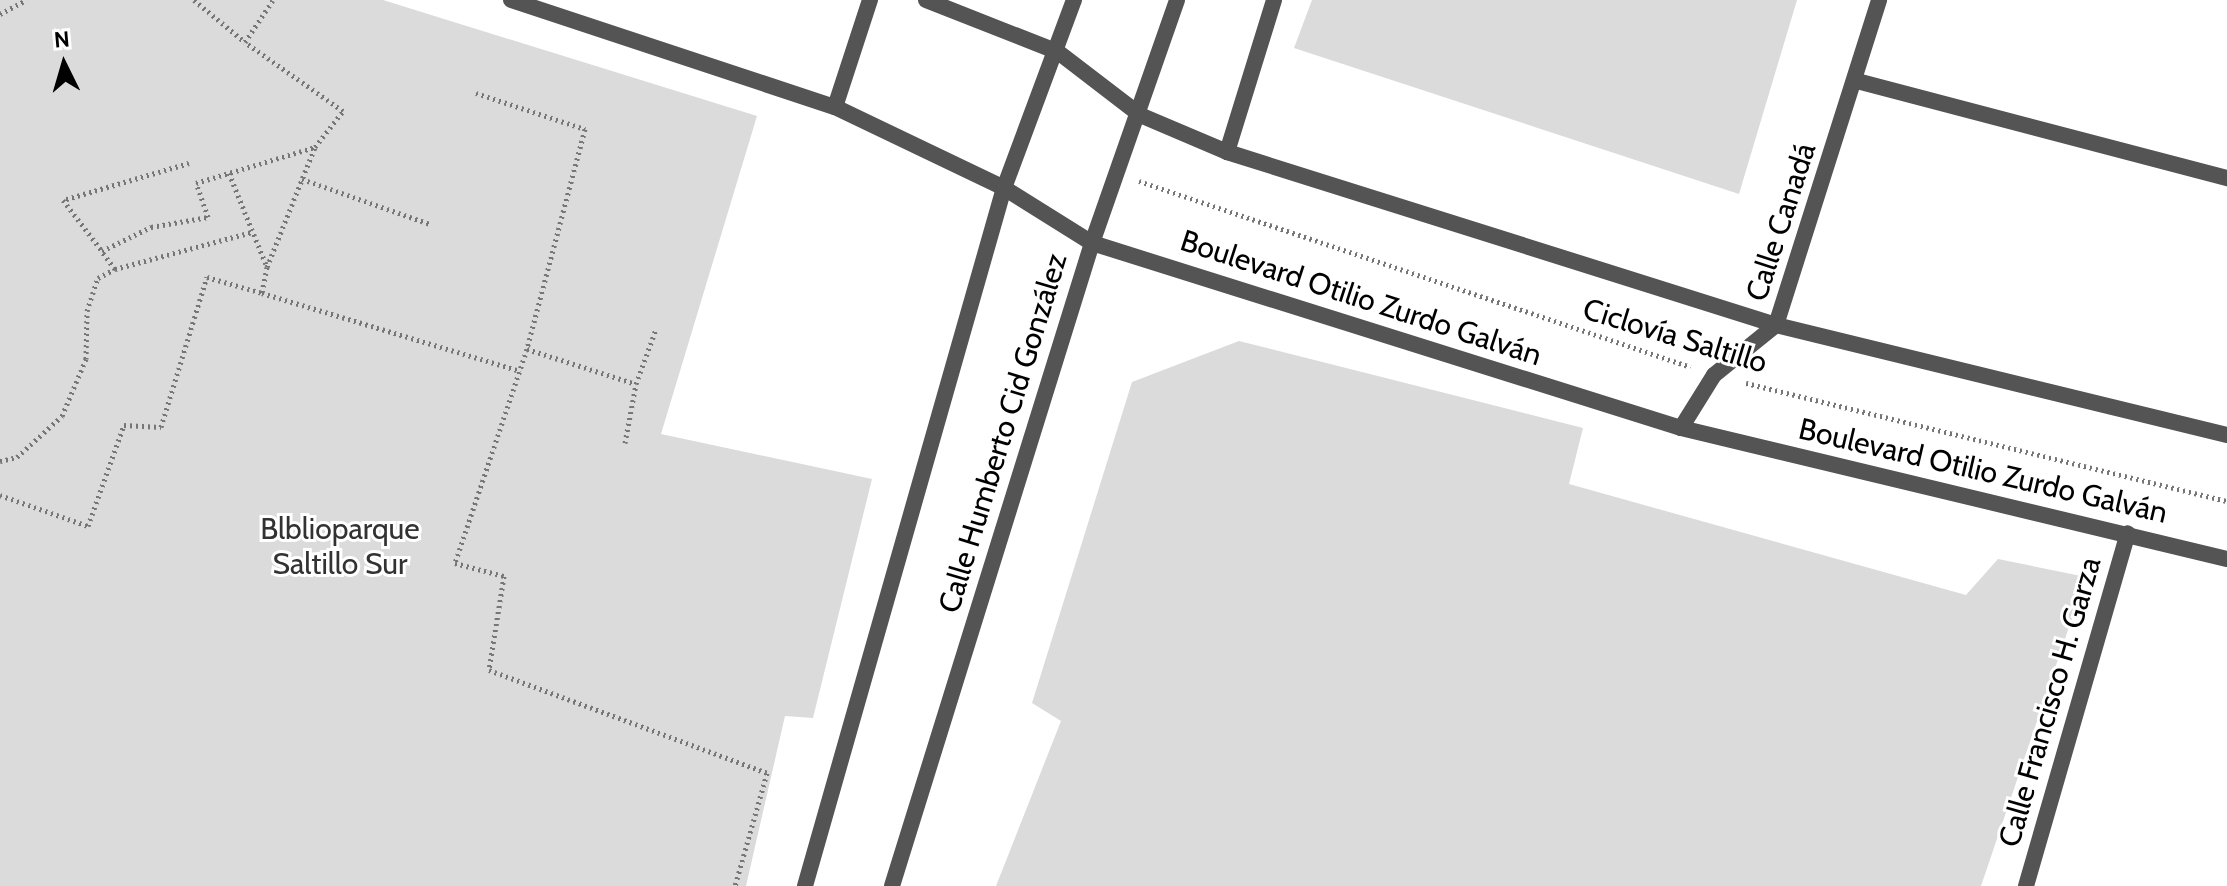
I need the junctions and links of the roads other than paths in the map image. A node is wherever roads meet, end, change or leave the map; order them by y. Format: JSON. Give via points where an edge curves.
{"nodes":[{"id":1,"x":511,"y":0,"type":"edge"},
{"id":2,"x":870,"y":0,"type":"edge"},
{"id":3,"x":926,"y":0,"type":"edge"},
{"id":4,"x":1074,"y":0,"type":"edge"},
{"id":5,"x":1177,"y":0,"type":"edge"},
{"id":6,"x":1274,"y":0,"type":"edge"},
{"id":7,"x":1879,"y":0,"type":"edge"},
{"id":8,"x":1058,"y":52,"type":"junction"},
{"id":9,"x":1857,"y":81,"type":"junction"},
{"id":10,"x":835,"y":107,"type":"junction"},
{"id":11,"x":1140,"y":115,"type":"junction"},
{"id":12,"x":1227,"y":152,"type":"junction"},
{"id":13,"x":2227,"y":178,"type":"edge"},
{"id":14,"x":1004,"y":188,"type":"junction"},
{"id":15,"x":1092,"y":243,"type":"junction"},
{"id":16,"x":1776,"y":325,"type":"junction"},
{"id":17,"x":1681,"y":428,"type":"junction"},
{"id":18,"x":2227,"y":435,"type":"edge"},
{"id":19,"x":2128,"y":533,"type":"junction"},
{"id":20,"x":2227,"y":559,"type":"edge"},
{"id":21,"x":805,"y":886,"type":"edge"},
{"id":22,"x":892,"y":886,"type":"edge"},
{"id":23,"x":2026,"y":886,"type":"edge"}],
"edges":[{"from":1,"to":10,"type":"street","name":"Boulevard Otilio Zurdo Galván"},
{"from":2,"to":10,"type":"street"},
{"from":3,"to":8,"type":"street"},
{"from":4,"to":8,"type":"street"},
{"from":5,"to":11,"type":"street","name":"Calle Humberto Cid González"},
{"from":6,"to":12,"type":"street"},
{"from":7,"to":9,"type":"street","name":"Calle Canadá"},
{"from":8,"to":11,"type":"street"},
{"from":8,"to":14,"type":"street"},
{"from":9,"to":13,"type":"street"},
{"from":9,"to":16,"type":"street","name":"Calle Canadá"},
{"from":10,"to":14,"type":"street","name":"Boulevard Otilio Zurdo Galván"},
{"from":11,"to":12,"type":"street"},
{"from":11,"to":15,"type":"street","name":"Calle Humberto Cid González"},
{"from":12,"to":16,"type":"street"},
{"from":14,"to":15,"type":"street","name":"Boulevard Otilio Zurdo Galván"},
{"from":14,"to":21,"type":"street"},
{"from":15,"to":17,"type":"street","name":"Boulevard Otilio Zurdo Galván"},
{"from":15,"to":22,"type":"street","name":"Calle Humberto Cid González"},
{"from":16,"to":17,"type":"street","name":"Calle Canadá","via":[[1714,375]]},
{"from":16,"to":18,"type":"street"},
{"from":17,"to":19,"type":"street","name":"Boulevard Otilio Zurdo Galván"},
{"from":19,"to":20,"type":"street","name":"Boulevard Otilio Zurdo Galván"},
{"from":19,"to":23,"type":"street","name":"Calle Francisco H. Garza"}]}
